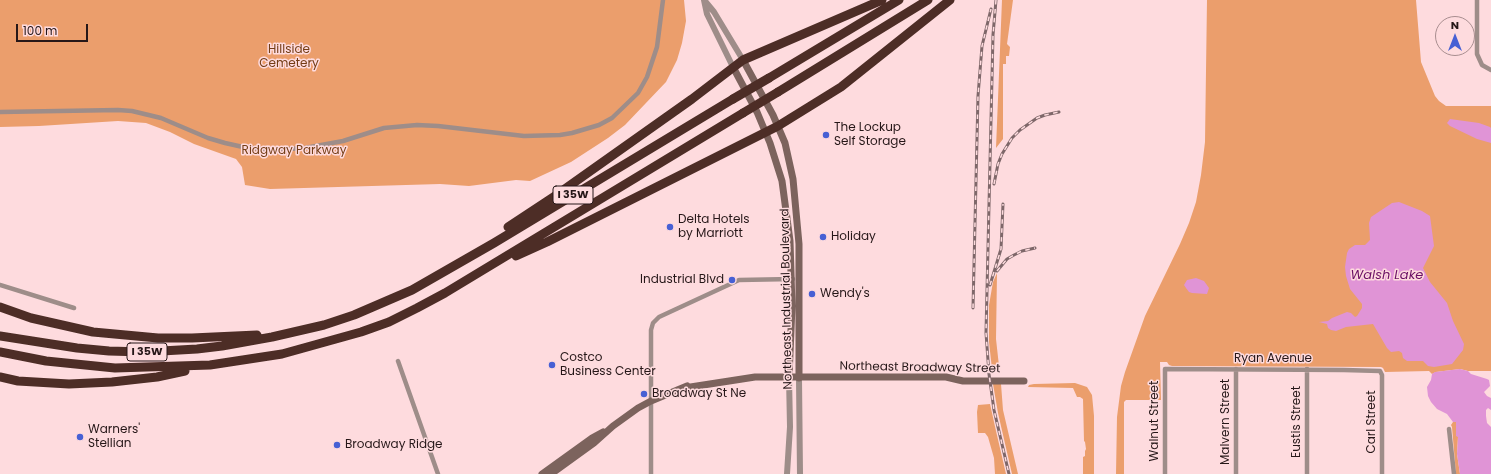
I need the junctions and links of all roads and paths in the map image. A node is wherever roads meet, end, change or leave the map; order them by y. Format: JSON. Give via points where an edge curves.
{"nodes":[{"id":1,"x":663,"y":0,"type":"edge"},
{"id":2,"x":704,"y":0,"type":"edge"},
{"id":3,"x":882,"y":0,"type":"edge"},
{"id":4,"x":899,"y":0,"type":"edge"},
{"id":5,"x":928,"y":0,"type":"edge"},
{"id":6,"x":950,"y":0,"type":"edge"},
{"id":7,"x":1477,"y":0,"type":"edge"},
{"id":8,"x":743,"y":60,"type":"junction"},
{"id":9,"x":733,"y":67,"type":"junction"},
{"id":10,"x":1491,"y":70,"type":"edge"},
{"id":11,"x":0,"y":112,"type":"edge"},
{"id":12,"x":778,"y":126,"type":"junction"},
{"id":13,"x":766,"y":132,"type":"junction"},
{"id":14,"x":480,"y":272,"type":"junction"},
{"id":15,"x":799,"y":278,"type":"junction"},
{"id":16,"x":791,"y":279,"type":"junction"},
{"id":17,"x":0,"y":285,"type":"edge"},
{"id":18,"x":412,"y":290,"type":"junction"},
{"id":19,"x":0,"y":307,"type":"edge"},
{"id":20,"x":74,"y":308,"type":"dead end"},
{"id":21,"x":294,"y":332,"type":"junction"},
{"id":22,"x":0,"y":336,"type":"edge"},
{"id":23,"x":0,"y":352,"type":"edge"},
{"id":24,"x":398,"y":361,"type":"dead end"},
{"id":25,"x":210,"y":365,"type":"junction"},
{"id":26,"x":1165,"y":369,"type":"joint"},
{"id":27,"x":1236,"y":369,"type":"junction"},
{"id":28,"x":1307,"y":369,"type":"junction"},
{"id":29,"x":1380,"y":371,"type":"joint"},
{"id":30,"x":0,"y":377,"type":"edge"},
{"id":31,"x":789,"y":377,"type":"junction"},
{"id":32,"x":799,"y":378,"type":"junction"},
{"id":33,"x":1022,"y":381,"type":"dead end"},
{"id":34,"x":651,"y":401,"type":"junction"},
{"id":35,"x":1449,"y":429,"type":"dead end"},
{"id":36,"x":605,"y":432,"type":"junction"},
{"id":37,"x":438,"y":474,"type":"edge"},
{"id":38,"x":542,"y":474,"type":"edge"},
{"id":39,"x":551,"y":474,"type":"edge"},
{"id":40,"x":651,"y":474,"type":"edge"},
{"id":41,"x":787,"y":474,"type":"edge"},
{"id":42,"x":800,"y":474,"type":"edge"},
{"id":43,"x":1165,"y":474,"type":"edge"},
{"id":44,"x":1236,"y":474,"type":"edge"},
{"id":45,"x":1307,"y":474,"type":"edge"},
{"id":46,"x":1382,"y":474,"type":"edge"},
{"id":47,"x":1454,"y":474,"type":"edge"}],
"edges":[{"from":1,"to":11,"type":"street","via":[[657,47],[647,77],[638,93],[612,118],[572,133],[524,136],[417,125],[384,128],[344,141],[305,148],[271,150],[243,147],[208,138],[161,118],[132,111]]},
{"from":2,"to":8,"type":"street"},
{"from":2,"to":9,"type":"street","via":[[707,14]]},
{"from":3,"to":8,"type":"highway"},
{"from":4,"to":18,"type":"highway","number":"I 35W","bridge":true},
{"from":5,"to":14,"type":"highway","number":"I 35W","bridge":true},
{"from":6,"to":12,"type":"highway","via":[[841,87]]},
{"from":7,"to":10,"type":"street","via":[[1477,54],[1482,65]]},
{"from":8,"to":9,"type":"highway"},
{"from":8,"to":12,"type":"main road","name":"Northeast Industrial Boulevard"},
{"from":9,"to":13,"type":"main road","name":"Northeast Industrial Boulevard"},
{"from":9,"to":18,"type":"highway","via":[[555,196]]},
{"from":12,"to":13,"type":"highway"},
{"from":12,"to":15,"type":"main road","name":"Northeast Industrial Boulevard","via":[[785,143],[793,179],[799,231]]},
{"from":13,"to":14,"type":"highway","via":[[547,242]]},
{"from":13,"to":16,"type":"main road","name":"Northeast Industrial Boulevard","via":[[776,158],[786,203]]},
{"from":14,"to":25,"type":"highway","number":"I 35W","via":[[417,308],[361,332],[282,354]]},
{"from":15,"to":16,"type":"street"},
{"from":15,"to":32,"type":"main road","name":"Northeast Industrial Boulevard"},
{"from":16,"to":31,"type":"main road","name":"Northeast Industrial Boulevard"},
{"from":16,"to":34,"type":"street","via":[[739,280],[655,320],[651,330]]},
{"from":17,"to":20,"type":"street"},
{"from":18,"to":21,"type":"highway","number":"I 35W","via":[[354,315]]},
{"from":19,"to":21,"type":"highway","via":[[31,318],[93,332],[158,338]]},
{"from":21,"to":22,"type":"highway","number":"I 35W","via":[[222,346],[144,352],[77,348]]},
{"from":23,"to":25,"type":"highway","number":"I 35W","via":[[46,361],[115,368]]},
{"from":24,"to":37,"type":"street"},
{"from":25,"to":30,"type":"highway","via":[[157,377],[112,382],[69,384],[18,381]]},
{"from":26,"to":27,"type":"street","name":"Ryan Avenue"},
{"from":26,"to":43,"type":"street","name":"Walnut Street"},
{"from":27,"to":28,"type":"street","name":"Ryan Avenue"},
{"from":27,"to":44,"type":"street","name":"Malvern Street"},
{"from":28,"to":29,"type":"street","name":"Ryan Avenue"},
{"from":28,"to":45,"type":"street","name":"Eustis Street"},
{"from":29,"to":46,"type":"street","name":"Carl Street"},
{"from":31,"to":32,"type":"main road","name":"Northeast Broadway Street"},
{"from":31,"to":34,"type":"main road","name":"Northeast Broadway Street","via":[[747,377],[684,388]]},
{"from":31,"to":41,"type":"street","name":"Northeast Industrial Boulevard","via":[[790,427]]},
{"from":32,"to":33,"type":"main road","name":"Northeast Broadway Street","via":[[946,377],[963,381]]},
{"from":32,"to":42,"type":"street","name":"Northeast Industrial Boulevard"},
{"from":34,"to":36,"type":"main road","name":"Northeast Broadway Street"},
{"from":34,"to":40,"type":"street"},
{"from":35,"to":47,"type":"street"},
{"from":36,"to":38,"type":"main road","name":"Northeast Broadway Street","via":[[601,432]]},
{"from":36,"to":39,"type":"main road","name":"Northeast Broadway Street"}]}
